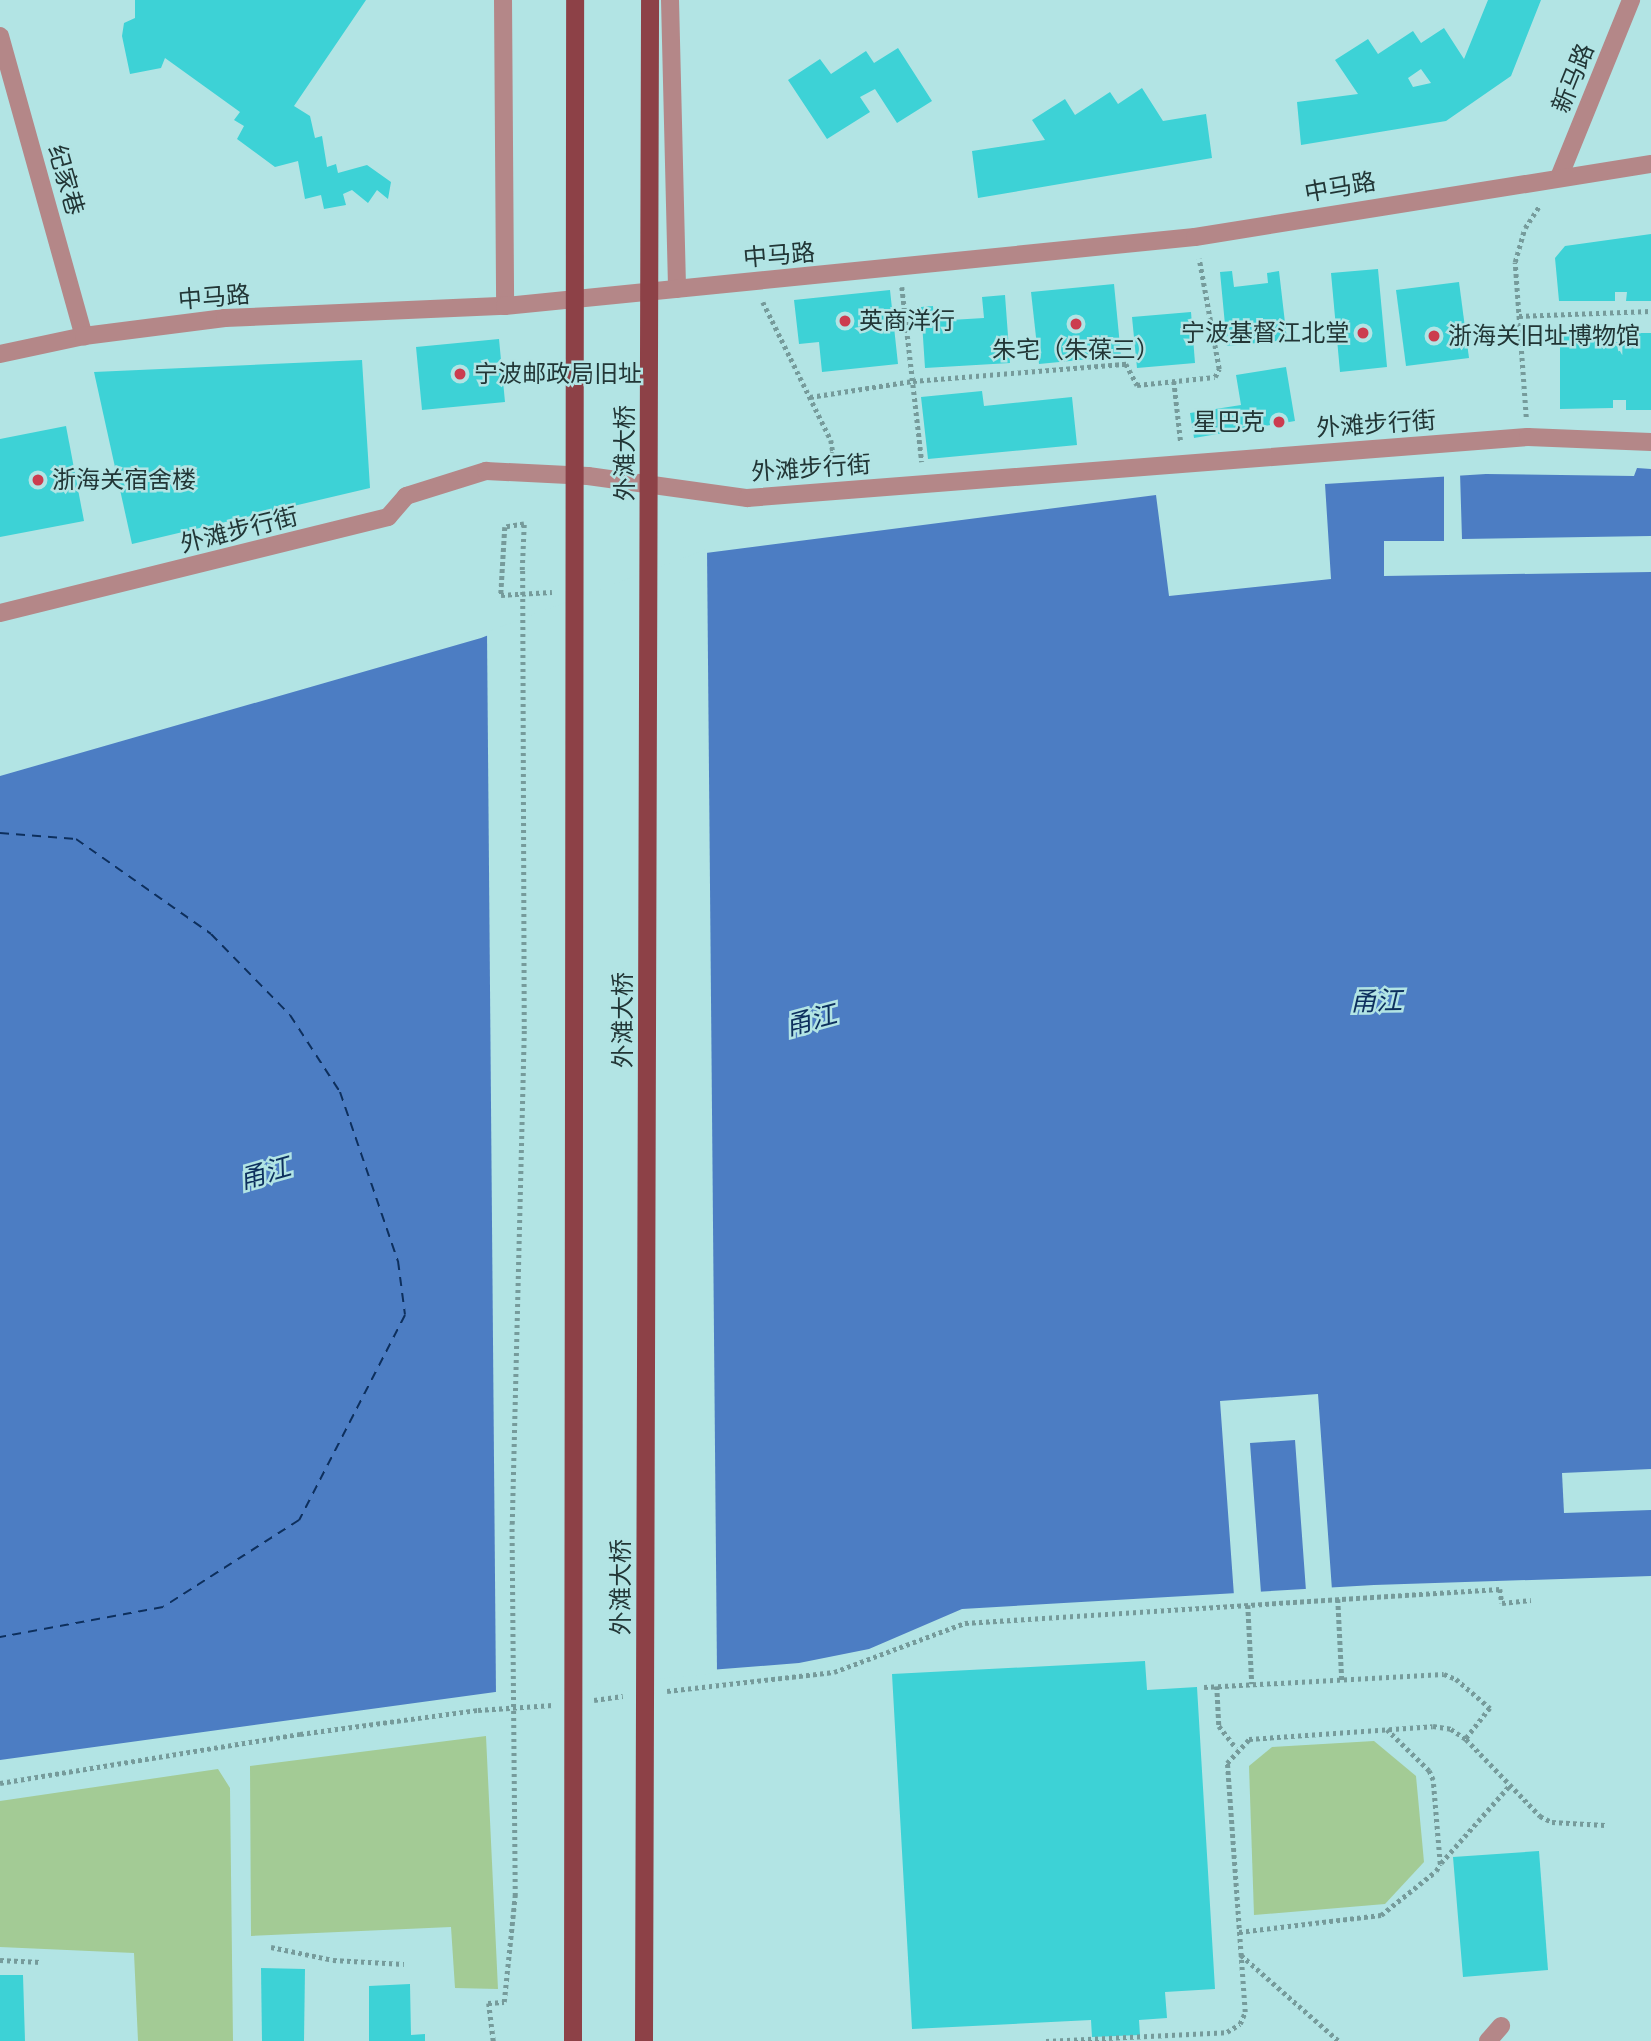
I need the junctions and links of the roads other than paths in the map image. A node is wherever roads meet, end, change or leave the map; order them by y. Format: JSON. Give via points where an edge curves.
{"nodes":[{"id":1,"x":503,"y":0,"type":"edge"},
{"id":2,"x":575,"y":0,"type":"edge"},
{"id":3,"x":650,"y":0,"type":"edge"},
{"id":4,"x":670,"y":0,"type":"edge"},
{"id":5,"x":1631,"y":0,"type":"edge"},
{"id":6,"x":0,"y":36,"type":"edge"},
{"id":7,"x":1651,"y":164,"type":"edge"},
{"id":8,"x":1560,"y":175,"type":"junction"},
{"id":9,"x":677,"y":289,"type":"junction"},
{"id":10,"x":505,"y":306,"type":"junction"},
{"id":11,"x":84,"y":336,"type":"junction"},
{"id":12,"x":0,"y":354,"type":"edge"},
{"id":13,"x":1651,"y":442,"type":"edge"},
{"id":14,"x":0,"y":613,"type":"edge"},
{"id":15,"x":573,"y":2041,"type":"edge"},
{"id":16,"x":644,"y":2041,"type":"edge"},
{"id":17,"x":1488,"y":2041,"type":"edge"},
{"id":18,"x":1500,"y":2041,"type":"edge"}],
"edges":[{"from":1,"to":10,"type":"street"},
{"from":2,"to":15,"type":"main road","name":"外滩大桥","bridge":true},
{"from":3,"to":16,"type":"main road","name":"外滩大桥","bridge":true},
{"from":4,"to":9,"type":"street"},
{"from":5,"to":8,"type":"street","name":"新马路"},
{"from":6,"to":11,"type":"street","name":"纪家巷"},
{"from":7,"to":8,"type":"street","name":"中马路"},
{"from":8,"to":9,"type":"street","name":"中马路","via":[[1195,237]]},
{"from":9,"to":10,"type":"street","name":"中马路"},
{"from":10,"to":11,"type":"street","name":"中马路","via":[[225,318]]},
{"from":11,"to":12,"type":"street","name":"中马路"},
{"from":13,"to":14,"type":"street","name":"外滩步行街","via":[[1528,437],[747,498],[588,476],[486,471],[406,496],[388,517]]},
{"from":17,"to":18,"type":"street","via":[[1501,2026]]}]}
